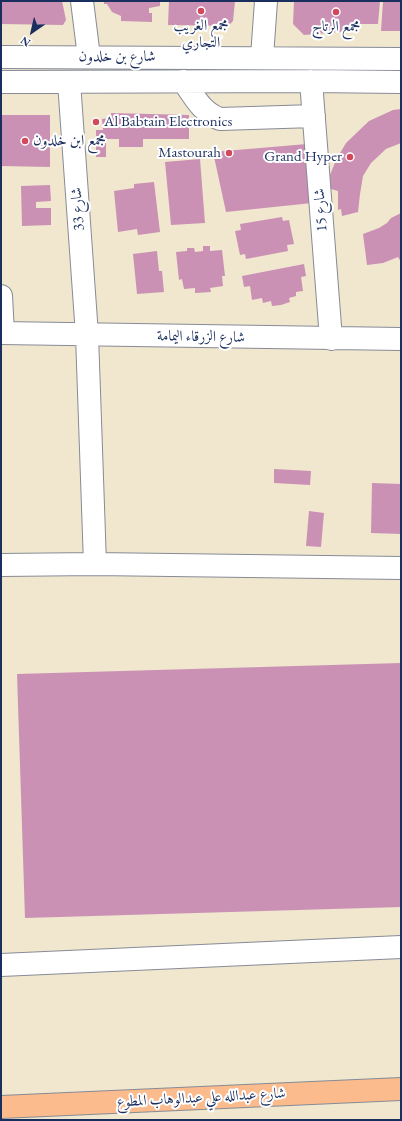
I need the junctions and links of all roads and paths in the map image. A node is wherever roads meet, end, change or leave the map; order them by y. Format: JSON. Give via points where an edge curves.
{"nodes":[{"id":1,"x":82,"y":1,"type":"edge"},
{"id":2,"x":266,"y":1,"type":"edge"},
{"id":3,"x":1,"y":57,"type":"edge"},
{"id":4,"x":89,"y":57,"type":"junction"},
{"id":5,"x":262,"y":58,"type":"junction"},
{"id":6,"x":401,"y":59,"type":"edge"},
{"id":7,"x":183,"y":81,"type":"junction"},
{"id":8,"x":311,"y":81,"type":"junction"},
{"id":9,"x":1,"y":82,"type":"edge"},
{"id":10,"x":69,"y":82,"type":"junction"},
{"id":11,"x":401,"y":82,"type":"edge"},
{"id":12,"x":314,"y":116,"type":"junction"},
{"id":13,"x":1,"y":296,"type":"edge"},
{"id":14,"x":2,"y":333,"type":"edge"},
{"id":15,"x":87,"y":335,"type":"junction"},
{"id":16,"x":331,"y":339,"type":"junction"},
{"id":17,"x":401,"y":339,"type":"edge"},
{"id":18,"x":96,"y":564,"type":"junction"},
{"id":19,"x":1,"y":565,"type":"edge"},
{"id":20,"x":401,"y":568,"type":"edge"},
{"id":21,"x":401,"y":948,"type":"edge"},
{"id":22,"x":1,"y":965,"type":"edge"},
{"id":23,"x":401,"y":1089,"type":"edge"},
{"id":24,"x":1,"y":1107,"type":"edge"}],
"edges":[{"from":1,"to":4,"type":"street"},
{"from":2,"to":5,"type":"street"},
{"from":3,"to":4,"type":"street","name":"شارع بن خلدون"},
{"from":4,"to":5,"type":"street","name":"شارع بن خلدون"},
{"from":5,"to":6,"type":"street","name":"شارع بن خلدون"},
{"from":7,"to":8,"type":"street","name":"شارع بن خلدون"},
{"from":7,"to":10,"type":"street","name":"شارع بن خلدون"},
{"from":7,"to":12,"type":"street","via":[[202,109],[220,119]]},
{"from":8,"to":11,"type":"street","name":"شارع بن خلدون"},
{"from":8,"to":12,"type":"street","name":"شارع 15"},
{"from":9,"to":10,"type":"street","name":"شارع بن خلدون"},
{"from":10,"to":15,"type":"street","name":"شارع 33"},
{"from":12,"to":16,"type":"street","name":"شارع 15"},
{"from":13,"to":14,"type":"street"},
{"from":14,"to":15,"type":"street","name":"شارع الزرقاء اليمامة"},
{"from":15,"to":16,"type":"street","name":"شارع الزرقاء اليمامة"},
{"from":15,"to":18,"type":"street","name":"شارع 33"},
{"from":16,"to":17,"type":"street","name":"شارع الزرقاء اليمامة"},
{"from":18,"to":19,"type":"street"},
{"from":18,"to":20,"type":"street"},
{"from":21,"to":22,"type":"street"},
{"from":23,"to":24,"type":"main road","name":"شارع عبدالله علي عبدالوهاب المطوع"}]}
